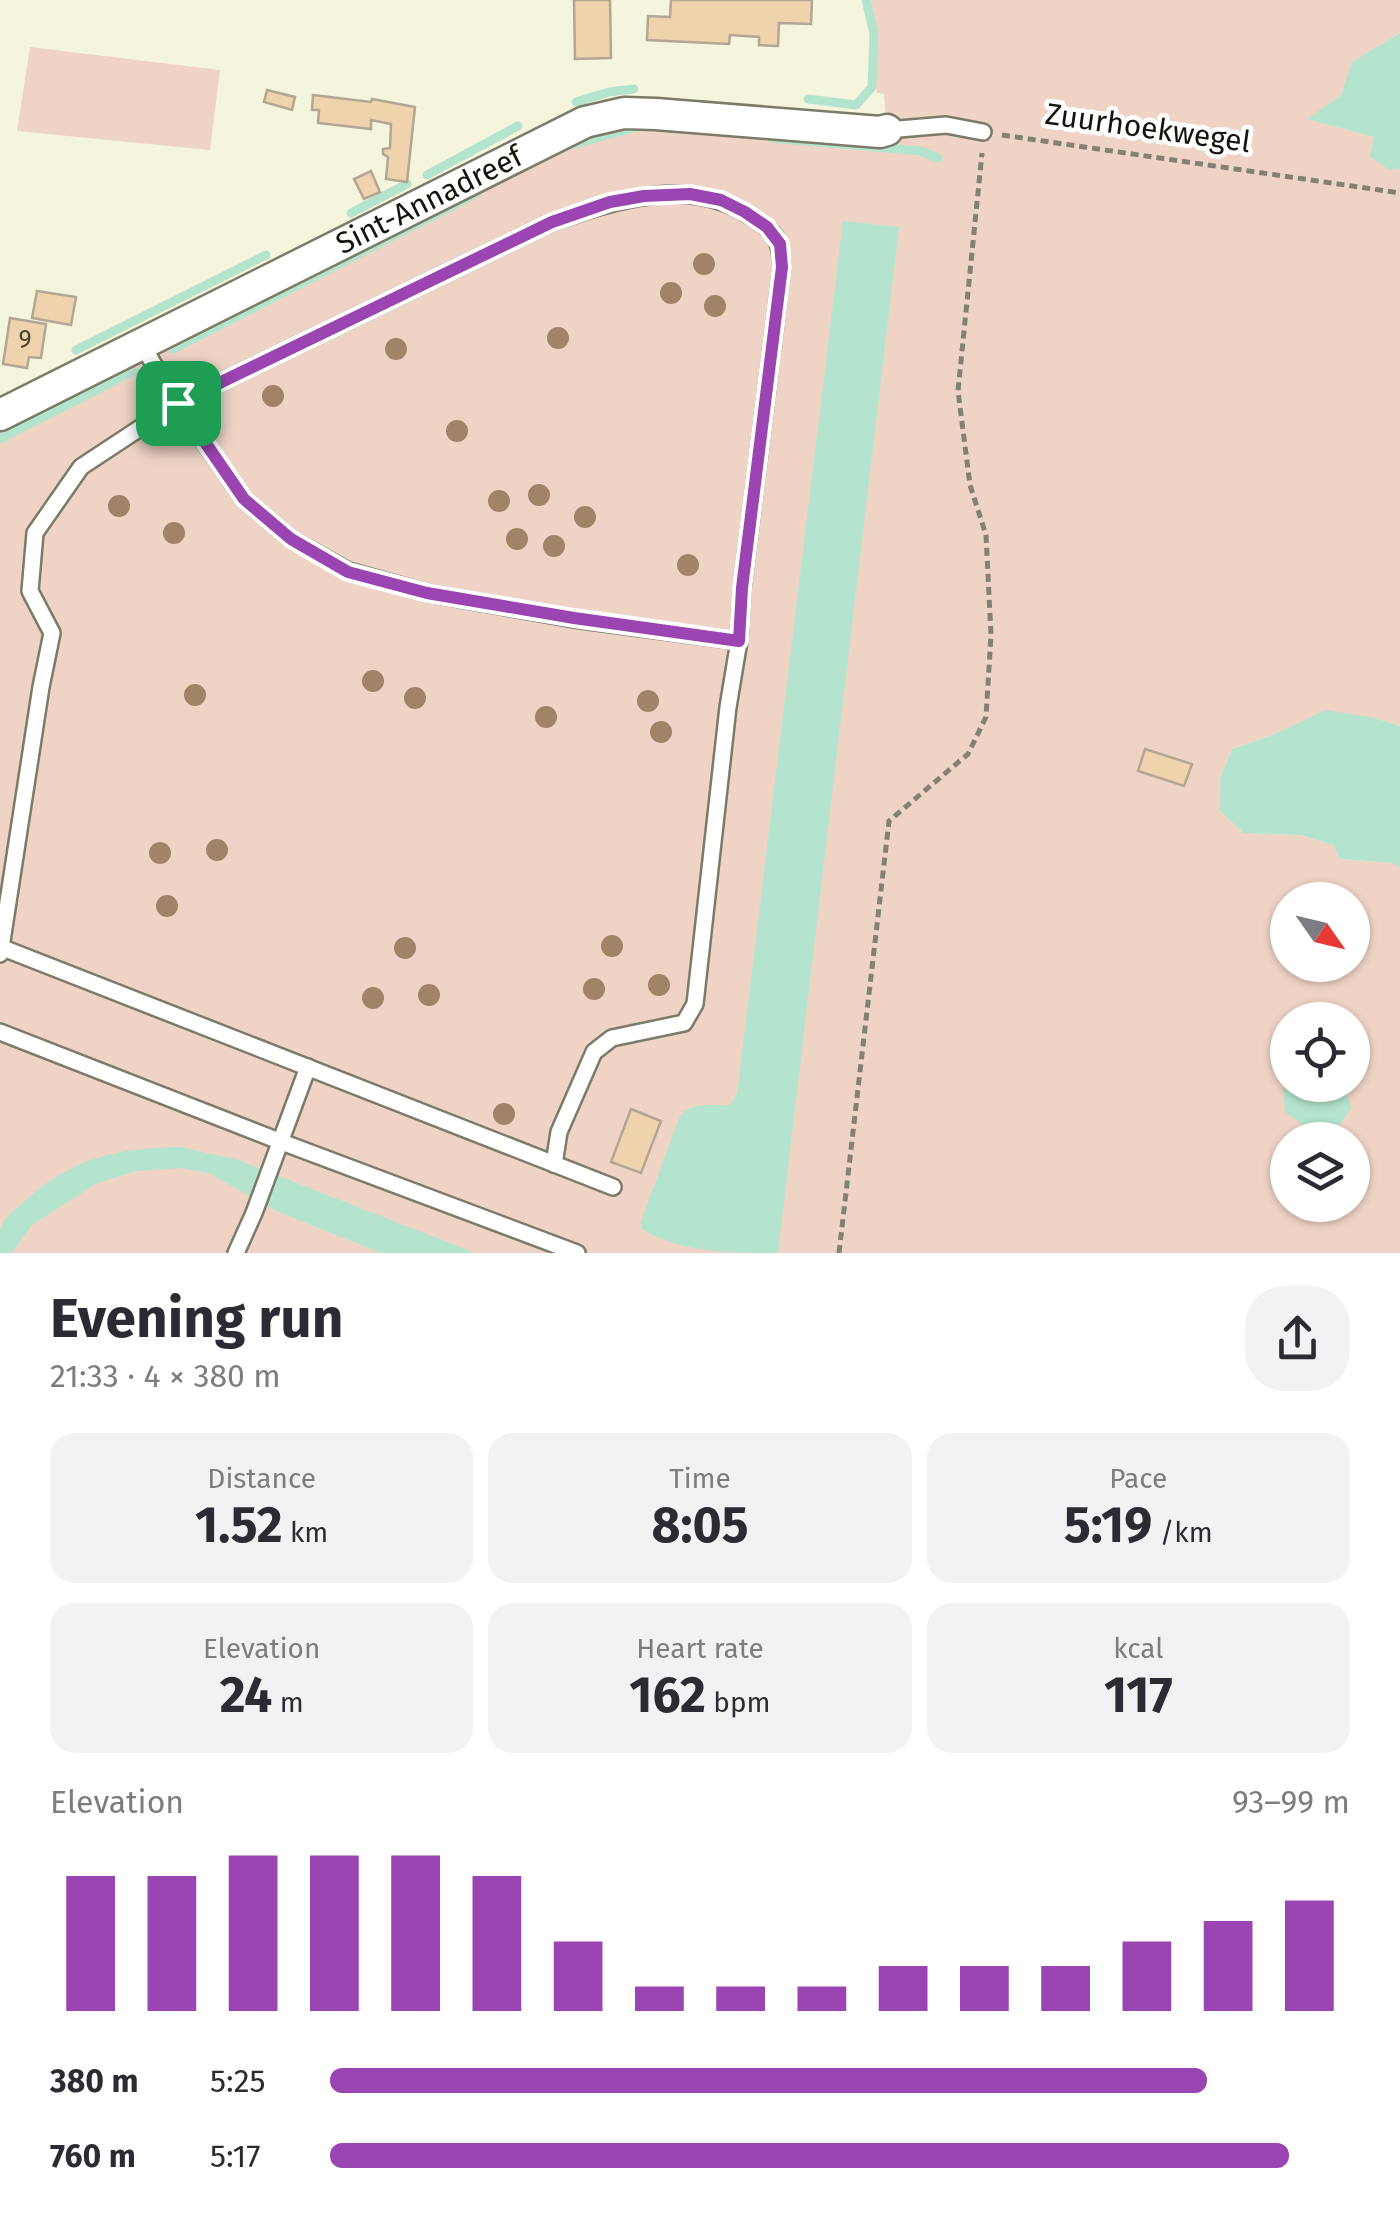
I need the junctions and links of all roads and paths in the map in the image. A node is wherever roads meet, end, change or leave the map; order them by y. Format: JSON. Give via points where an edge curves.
{"nodes":[{"id":1,"x":888,"y":130,"type":"joint"},
{"id":2,"x":983,"y":132,"type":"junction"},
{"id":3,"x":1400,"y":193,"type":"edge"},
{"id":4,"x":142,"y":344,"type":"junction"},
{"id":5,"x":178,"y":403,"type":"junction"},
{"id":6,"x":0,"y":415,"type":"edge"},
{"id":7,"x":739,"y":641,"type":"junction"},
{"id":8,"x":1,"y":951,"type":"edge"},
{"id":9,"x":0,"y":1032,"type":"edge"},
{"id":10,"x":308,"y":1067,"type":"junction"},
{"id":11,"x":279,"y":1141,"type":"junction"},
{"id":12,"x":554,"y":1164,"type":"junction"},
{"id":13,"x":613,"y":1187,"type":"dead end"},
{"id":14,"x":236,"y":1253,"type":"edge"},
{"id":15,"x":577,"y":1253,"type":"edge"},
{"id":16,"x":839,"y":1253,"type":"edge"}],
"edges":[{"from":1,"to":2,"type":"lane","via":[[946,125]]},
{"from":1,"to":4,"type":"street","name":"Sint-Annadreef","via":[[624,112],[586,122]]},
{"from":2,"to":3,"type":"path","name":"Zuurhoekwegel"},
{"from":2,"to":16,"type":"path","via":[[958,391],[970,484],[986,536],[986,718],[968,754],[889,821]]},
{"from":4,"to":5,"type":"lane"},
{"from":4,"to":6,"type":"street","name":"Sint-Annadreef"},
{"from":5,"to":7,"type":"lane","via":[[244,499],[291,539],[348,572],[427,593]]},
{"from":5,"to":7,"type":"lane","via":[[552,222],[644,196],[721,200],[767,227],[780,244],[782,267]]},
{"from":5,"to":8,"type":"lane","via":[[82,467],[35,533],[30,591],[52,633]]},
{"from":7,"to":12,"type":"lane","via":[[695,1004],[684,1023],[612,1038],[594,1052],[559,1132]]},
{"from":8,"to":10,"type":"lane"},
{"from":9,"to":11,"type":"lane"},
{"from":10,"to":11,"type":"lane"},
{"from":10,"to":12,"type":"lane"},
{"from":11,"to":14,"type":"lane"},
{"from":11,"to":15,"type":"lane"},
{"from":12,"to":13,"type":"lane"}]}
